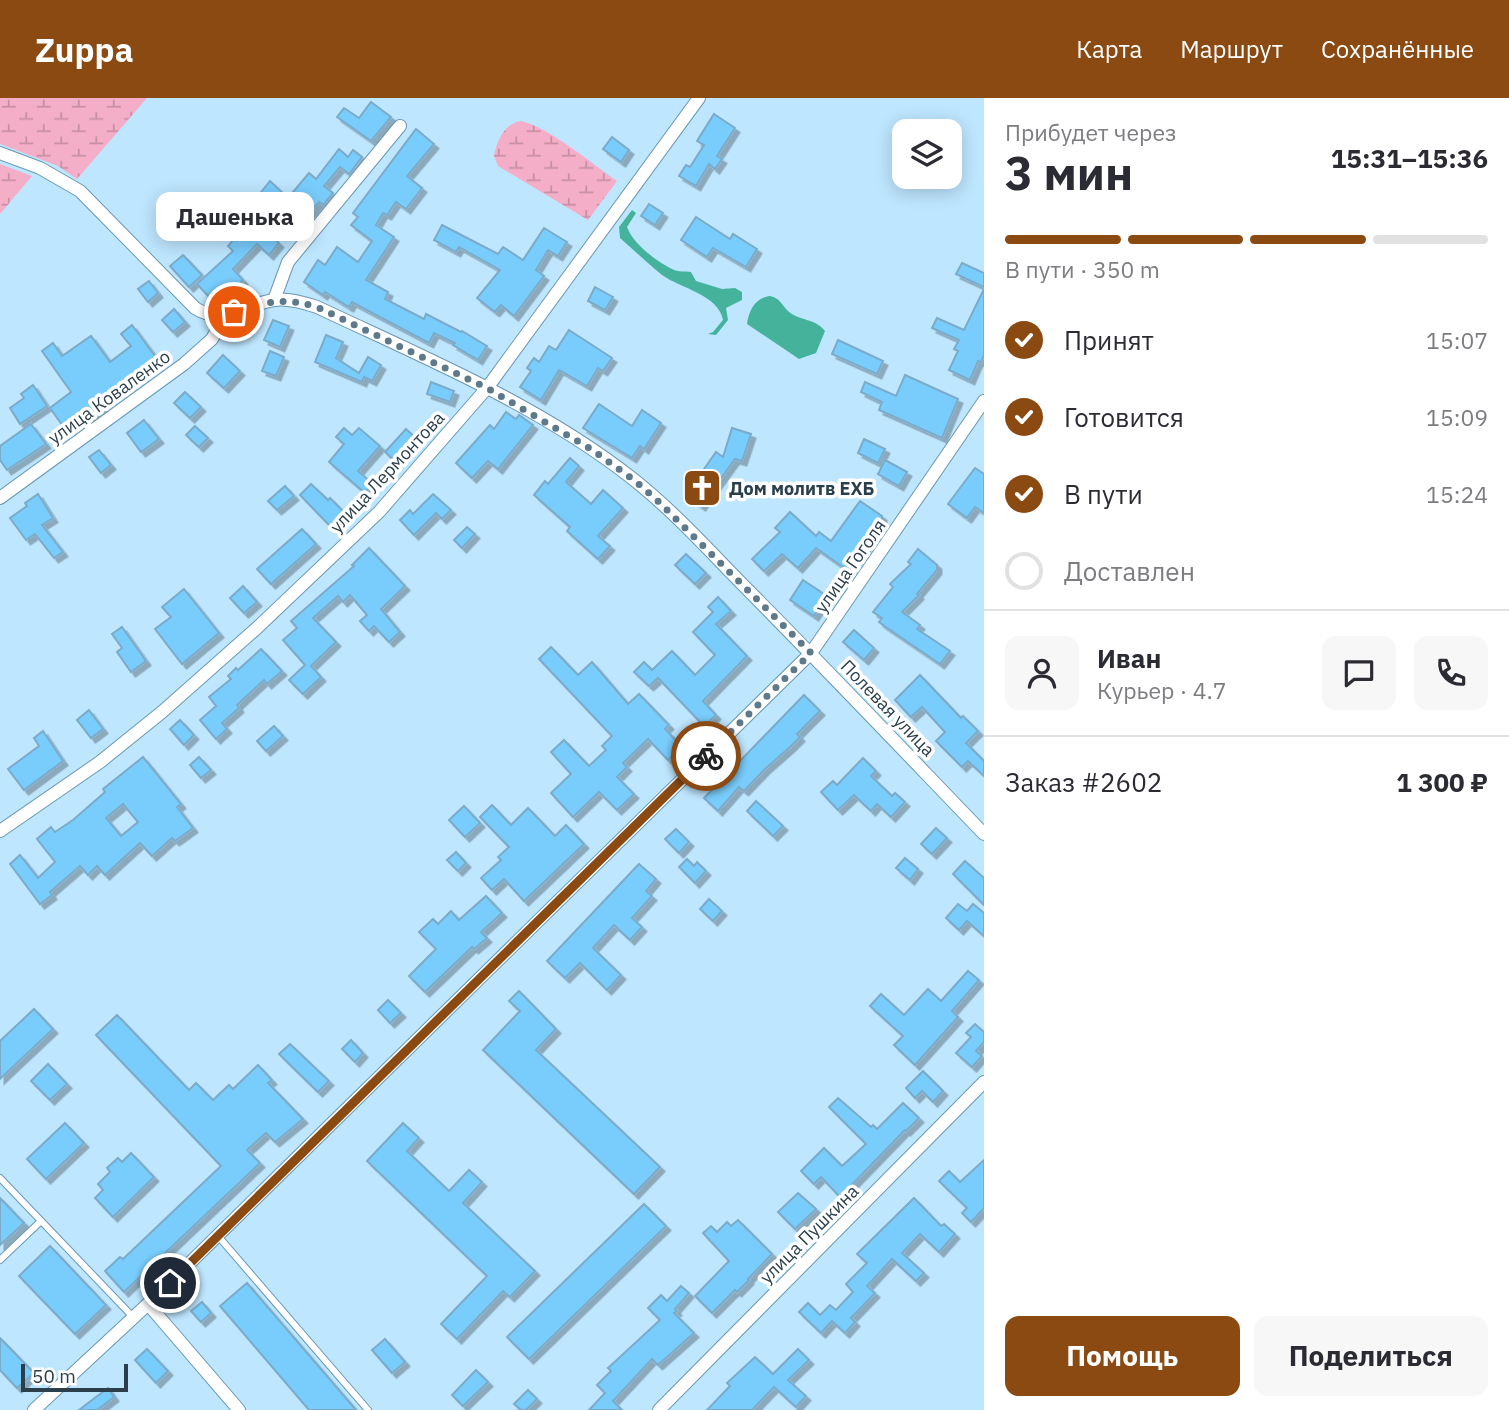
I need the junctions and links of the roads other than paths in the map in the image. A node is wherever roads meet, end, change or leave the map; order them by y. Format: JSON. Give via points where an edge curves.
{"nodes":[{"id":1,"x":699,"y":98,"type":"edge"},
{"id":2,"x":400,"y":126,"type":"dead end"},
{"id":3,"x":0,"y":153,"type":"edge"},
{"id":4,"x":274,"y":300,"type":"junction"},
{"id":5,"x":226,"y":313,"type":"junction"},
{"id":6,"x":487,"y":388,"type":"junction"},
{"id":7,"x":984,"y":401,"type":"edge"},
{"id":8,"x":0,"y":498,"type":"edge"},
{"id":9,"x":811,"y":653,"type":"junction"},
{"id":10,"x":0,"y":831,"type":"edge"},
{"id":11,"x":984,"y":834,"type":"edge"},
{"id":12,"x":984,"y":1082,"type":"edge"},
{"id":13,"x":0,"y":1178,"type":"edge"},
{"id":14,"x":41,"y":1221,"type":"junction"},
{"id":15,"x":218,"y":1236,"type":"junction"},
{"id":16,"x":0,"y":1260,"type":"edge"},
{"id":17,"x":148,"y":1304,"type":"junction"},
{"id":18,"x":134,"y":1318,"type":"junction"},
{"id":19,"x":39,"y":1409,"type":"edge"},
{"id":20,"x":239,"y":1410,"type":"edge"},
{"id":21,"x":368,"y":1410,"type":"edge"},
{"id":22,"x":659,"y":1410,"type":"edge"}],
"edges":[{"from":1,"to":6,"type":"street","name":"улица Лермонтова"},
{"from":2,"to":4,"type":"street","via":[[288,262]]},
{"from":3,"to":5,"type":"street","name":"Полевая улица","via":[[40,168],[80,191],[195,308],[205,314]]},
{"from":4,"to":5,"type":"street","name":"Полевая улица"},
{"from":4,"to":6,"type":"street","name":"Полевая улица","via":[[317,307]]},
{"from":5,"to":8,"type":"street","name":"улица Коваленко","via":[[212,339],[184,364]]},
{"from":6,"to":9,"type":"street","name":"Полевая улица","via":[[572,436],[634,480]]},
{"from":6,"to":10,"type":"street","name":"улица Лермонтова","via":[[379,512],[257,627],[108,756]]},
{"from":7,"to":9,"type":"street","name":"улица Гоголя"},
{"from":9,"to":11,"type":"street","name":"Полевая улица"},
{"from":9,"to":15,"type":"street","name":"улица Гоголя"},
{"from":12,"to":22,"type":"street","name":"улица Пушкина"},
{"from":13,"to":14,"type":"lane"},
{"from":14,"to":16,"type":"lane"},
{"from":14,"to":18,"type":"lane"},
{"from":15,"to":17,"type":"street","name":"улица Гоголя"},
{"from":15,"to":21,"type":"lane"},
{"from":17,"to":18,"type":"street","name":"улица Гоголя"},
{"from":17,"to":20,"type":"street"},
{"from":18,"to":19,"type":"street","name":"улица Гоголя"}]}
